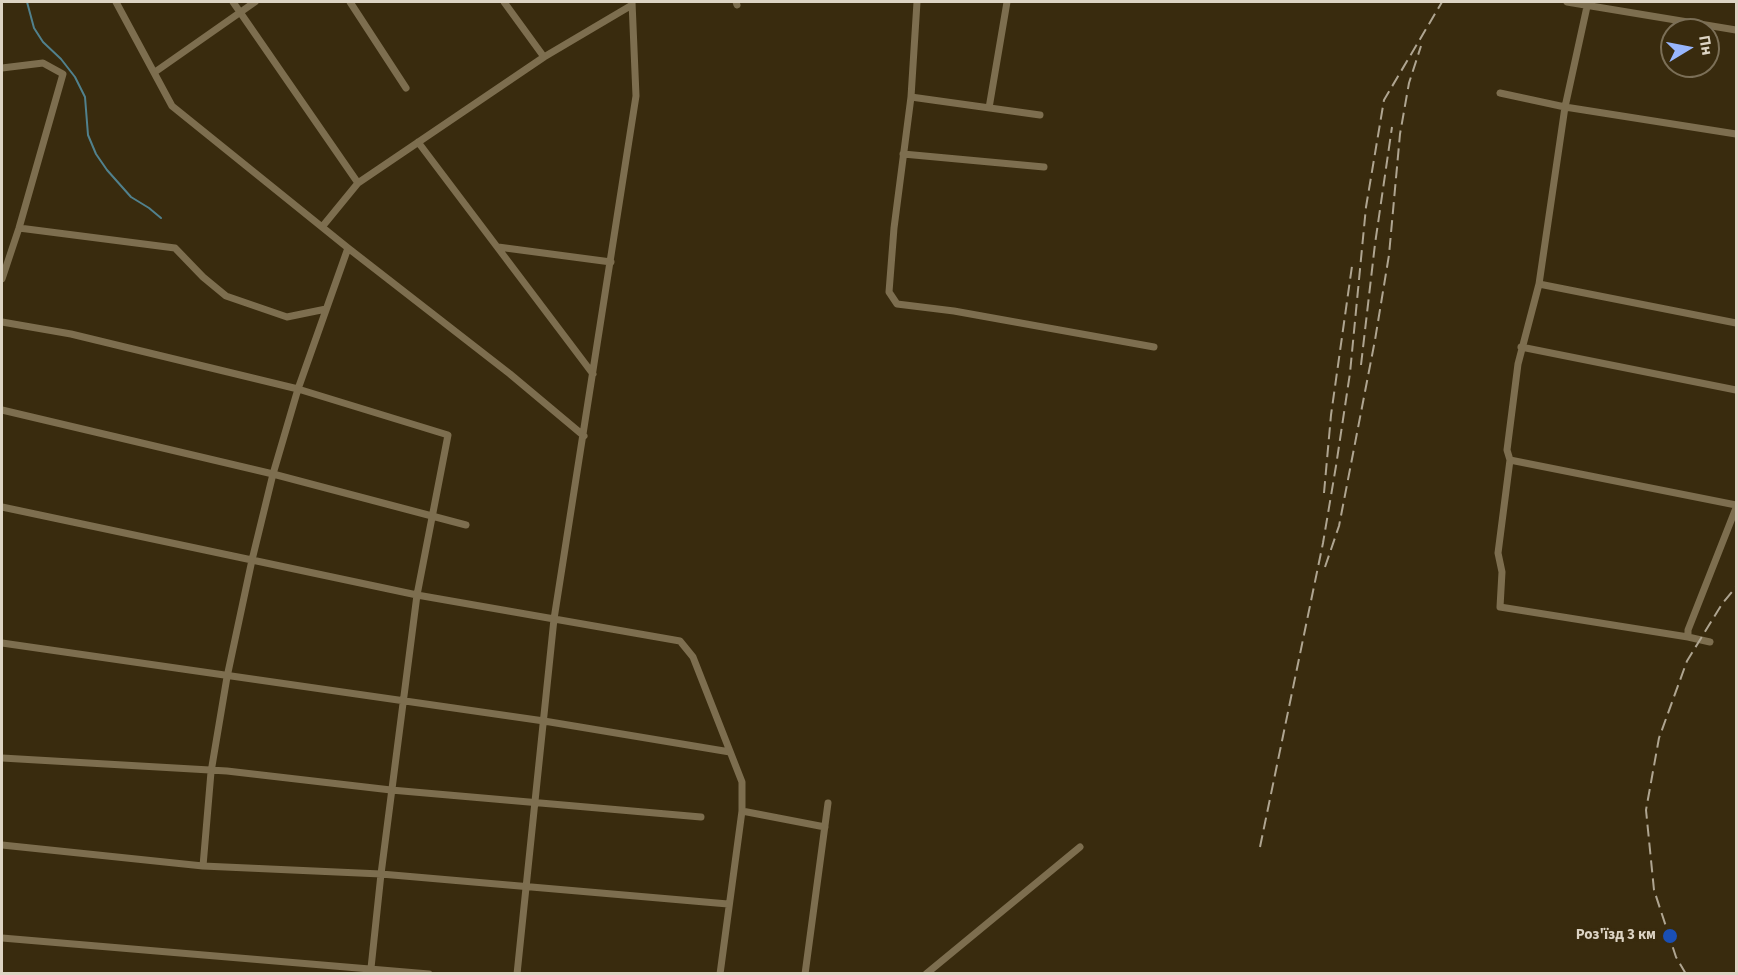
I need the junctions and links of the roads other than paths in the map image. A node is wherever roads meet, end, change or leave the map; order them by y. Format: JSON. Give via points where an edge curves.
{"nodes":[{"id":1,"x":116,"y":2,"type":"edge"},
{"id":2,"x":233,"y":2,"type":"edge"},
{"id":3,"x":255,"y":2,"type":"edge"},
{"id":4,"x":350,"y":2,"type":"edge"},
{"id":5,"x":504,"y":2,"type":"edge"},
{"id":6,"x":917,"y":2,"type":"edge"},
{"id":7,"x":1007,"y":2,"type":"edge"},
{"id":8,"x":1567,"y":2,"type":"edge"},
{"id":9,"x":632,"y":3,"type":"edge"},
{"id":10,"x":1588,"y":3,"type":"edge"},
{"id":11,"x":240,"y":11,"type":"junction"},
{"id":12,"x":1737,"y":30,"type":"edge"},
{"id":13,"x":544,"y":57,"type":"junction"},
{"id":14,"x":2,"y":68,"type":"edge"},
{"id":15,"x":155,"y":72,"type":"junction"},
{"id":16,"x":406,"y":88,"type":"dead end"},
{"id":17,"x":1500,"y":93,"type":"dead end"},
{"id":18,"x":911,"y":97,"type":"junction"},
{"id":19,"x":1565,"y":107,"type":"junction"},
{"id":20,"x":989,"y":108,"type":"junction"},
{"id":21,"x":1040,"y":115,"type":"dead end"},
{"id":22,"x":1737,"y":134,"type":"edge"},
{"id":23,"x":418,"y":142,"type":"junction"},
{"id":24,"x":903,"y":154,"type":"junction"},
{"id":25,"x":1044,"y":167,"type":"dead end"},
{"id":26,"x":358,"y":183,"type":"junction"},
{"id":27,"x":322,"y":227,"type":"junction"},
{"id":28,"x":19,"y":228,"type":"junction"},
{"id":29,"x":498,"y":247,"type":"junction"},
{"id":30,"x":348,"y":248,"type":"junction"},
{"id":31,"x":611,"y":262,"type":"junction"},
{"id":32,"x":2,"y":275,"type":"edge"},
{"id":33,"x":1539,"y":284,"type":"junction"},
{"id":34,"x":326,"y":309,"type":"junction"},
{"id":35,"x":2,"y":322,"type":"edge"},
{"id":36,"x":1737,"y":323,"type":"edge"},
{"id":37,"x":1154,"y":347,"type":"dead end"},
{"id":38,"x":1521,"y":347,"type":"junction"},
{"id":39,"x":593,"y":374,"type":"junction"},
{"id":40,"x":298,"y":389,"type":"junction"},
{"id":41,"x":1737,"y":390,"type":"edge"},
{"id":42,"x":2,"y":410,"type":"edge"},
{"id":43,"x":584,"y":436,"type":"junction"},
{"id":44,"x":1510,"y":460,"type":"junction"},
{"id":45,"x":273,"y":474,"type":"junction"},
{"id":46,"x":1737,"y":506,"type":"edge"},
{"id":47,"x":2,"y":507,"type":"edge"},
{"id":48,"x":432,"y":517,"type":"junction"},
{"id":49,"x":466,"y":525,"type":"dead end"},
{"id":50,"x":252,"y":560,"type":"junction"},
{"id":51,"x":417,"y":596,"type":"junction"},
{"id":52,"x":554,"y":619,"type":"junction"},
{"id":53,"x":1688,"y":637,"type":"junction"},
{"id":54,"x":1710,"y":642,"type":"dead end"},
{"id":55,"x":2,"y":643,"type":"edge"},
{"id":56,"x":227,"y":676,"type":"junction"},
{"id":57,"x":404,"y":701,"type":"junction"},
{"id":58,"x":544,"y":722,"type":"junction"},
{"id":59,"x":730,"y":752,"type":"junction"},
{"id":60,"x":2,"y":758,"type":"edge"},
{"id":61,"x":211,"y":772,"type":"junction"},
{"id":62,"x":391,"y":790,"type":"junction"},
{"id":63,"x":535,"y":801,"type":"junction"},
{"id":64,"x":828,"y":803,"type":"dead end"},
{"id":65,"x":742,"y":811,"type":"junction"},
{"id":66,"x":701,"y":817,"type":"dead end"},
{"id":67,"x":825,"y":827,"type":"junction"},
{"id":68,"x":2,"y":845,"type":"edge"},
{"id":69,"x":1080,"y":847,"type":"dead end"},
{"id":70,"x":203,"y":866,"type":"junction"},
{"id":71,"x":381,"y":874,"type":"junction"},
{"id":72,"x":525,"y":886,"type":"junction"},
{"id":73,"x":728,"y":904,"type":"junction"},
{"id":74,"x":2,"y":938,"type":"edge"},
{"id":75,"x":371,"y":968,"type":"junction"},
{"id":76,"x":429,"y":974,"type":"edge"},
{"id":77,"x":517,"y":974,"type":"edge"},
{"id":78,"x":720,"y":974,"type":"edge"},
{"id":79,"x":805,"y":974,"type":"edge"},
{"id":80,"x":926,"y":974,"type":"edge"}],
"edges":[{"from":1,"to":15,"type":"street"},
{"from":2,"to":11,"type":"street"},
{"from":3,"to":11,"type":"street"},
{"from":4,"to":16,"type":"street"},
{"from":5,"to":13,"type":"street"},
{"from":6,"to":18,"type":"street"},
{"from":7,"to":20,"type":"street"},
{"from":8,"to":10,"type":"street"},
{"from":9,"to":13,"type":"street"},
{"from":9,"to":31,"type":"street","via":[[636,96]]},
{"from":10,"to":12,"type":"street"},
{"from":10,"to":19,"type":"street"},
{"from":11,"to":15,"type":"street"},
{"from":11,"to":26,"type":"street"},
{"from":13,"to":23,"type":"street"},
{"from":14,"to":28,"type":"street","via":[[43,63],[63,74]]},
{"from":15,"to":27,"type":"street","via":[[172,106]]},
{"from":17,"to":19,"type":"street"},
{"from":18,"to":20,"type":"street"},
{"from":18,"to":24,"type":"street"},
{"from":19,"to":22,"type":"street"},
{"from":19,"to":33,"type":"street"},
{"from":20,"to":21,"type":"street"},
{"from":23,"to":26,"type":"street"},
{"from":23,"to":29,"type":"street"},
{"from":24,"to":25,"type":"street"},
{"from":24,"to":37,"type":"street","via":[[889,292],[897,304],[954,310]]},
{"from":26,"to":27,"type":"street"},
{"from":27,"to":30,"type":"street"},
{"from":28,"to":32,"type":"street"},
{"from":28,"to":34,"type":"street","via":[[175,248],[226,296],[287,317]]},
{"from":29,"to":31,"type":"street"},
{"from":29,"to":39,"type":"street"},
{"from":30,"to":34,"type":"street"},
{"from":30,"to":43,"type":"street"},
{"from":31,"to":39,"type":"street"},
{"from":33,"to":36,"type":"street"},
{"from":33,"to":38,"type":"street"},
{"from":34,"to":40,"type":"street"},
{"from":35,"to":40,"type":"street","via":[[70,334]]},
{"from":38,"to":41,"type":"street"},
{"from":38,"to":44,"type":"street","via":[[1507,450]]},
{"from":39,"to":43,"type":"street"},
{"from":40,"to":45,"type":"street"},
{"from":40,"to":48,"type":"street","via":[[448,435]]},
{"from":42,"to":45,"type":"street"},
{"from":43,"to":52,"type":"street"},
{"from":44,"to":46,"type":"street"},
{"from":44,"to":53,"type":"street","via":[[1498,553],[1502,572],[1500,607]]},
{"from":45,"to":48,"type":"street"},
{"from":45,"to":50,"type":"street"},
{"from":46,"to":53,"type":"street"},
{"from":47,"to":50,"type":"street"},
{"from":48,"to":49,"type":"street"},
{"from":48,"to":51,"type":"street"},
{"from":50,"to":51,"type":"street"},
{"from":50,"to":56,"type":"street"},
{"from":51,"to":52,"type":"street"},
{"from":51,"to":57,"type":"street"},
{"from":52,"to":58,"type":"street"},
{"from":52,"to":59,"type":"street","via":[[680,641],[693,657]]},
{"from":53,"to":54,"type":"street"},
{"from":55,"to":56,"type":"street"},
{"from":56,"to":57,"type":"street"},
{"from":56,"to":61,"type":"street"},
{"from":57,"to":58,"type":"street"},
{"from":57,"to":62,"type":"street"},
{"from":58,"to":59,"type":"street"},
{"from":58,"to":63,"type":"street"},
{"from":59,"to":65,"type":"street","via":[[742,782]]},
{"from":60,"to":61,"type":"street"},
{"from":61,"to":62,"type":"street"},
{"from":61,"to":70,"type":"street"},
{"from":62,"to":63,"type":"street"},
{"from":62,"to":71,"type":"street"},
{"from":63,"to":66,"type":"street"},
{"from":63,"to":72,"type":"street"},
{"from":64,"to":67,"type":"street"},
{"from":65,"to":67,"type":"street"},
{"from":65,"to":73,"type":"street"},
{"from":67,"to":79,"type":"street"},
{"from":68,"to":70,"type":"street"},
{"from":69,"to":80,"type":"street"},
{"from":70,"to":71,"type":"street"},
{"from":71,"to":72,"type":"street"},
{"from":71,"to":75,"type":"street"},
{"from":72,"to":73,"type":"street"},
{"from":72,"to":77,"type":"street"},
{"from":73,"to":78,"type":"street"},
{"from":74,"to":75,"type":"street"},
{"from":75,"to":76,"type":"street"}]}
